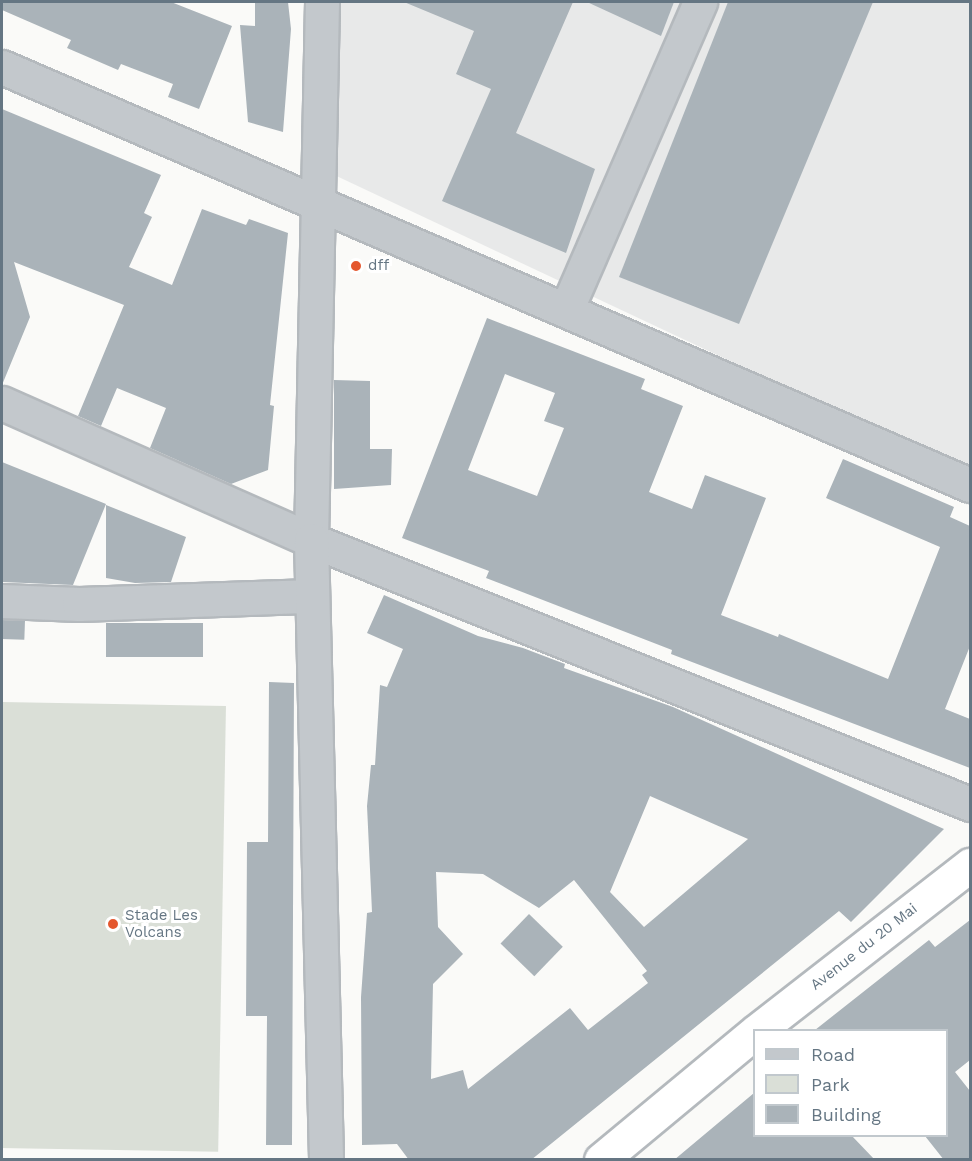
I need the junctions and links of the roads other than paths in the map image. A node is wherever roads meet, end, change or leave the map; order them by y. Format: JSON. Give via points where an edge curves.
{"nodes":[{"id":1,"x":322,"y":2,"type":"edge"},
{"id":2,"x":700,"y":2,"type":"edge"},
{"id":3,"x":2,"y":67,"type":"edge"},
{"id":4,"x":319,"y":203,"type":"junction"},
{"id":5,"x":567,"y":308,"type":"junction"},
{"id":6,"x":2,"y":403,"type":"edge"},
{"id":7,"x":970,"y":485,"type":"edge"},
{"id":8,"x":311,"y":540,"type":"junction"},
{"id":9,"x":312,"y":596,"type":"junction"},
{"id":10,"x":2,"y":601,"type":"edge"},
{"id":11,"x":970,"y":804,"type":"edge"},
{"id":12,"x":970,"y":865,"type":"edge"},
{"id":13,"x":759,"y":1029,"type":"edge"},
{"id":14,"x":753,"y":1035,"type":"edge"},
{"id":15,"x":326,"y":1160,"type":"edge"},
{"id":16,"x":601,"y":1160,"type":"edge"}],
"edges":[{"from":1,"to":4,"type":"street"},
{"from":2,"to":5,"type":"street"},
{"from":3,"to":4,"type":"street"},
{"from":4,"to":5,"type":"street"},
{"from":4,"to":8,"type":"street"},
{"from":5,"to":7,"type":"street"},
{"from":6,"to":8,"type":"street"},
{"from":8,"to":9,"type":"street"},
{"from":8,"to":11,"type":"street"},
{"from":9,"to":10,"type":"street","via":[[79,604]]},
{"from":9,"to":15,"type":"street"},
{"from":12,"to":13,"type":"highway","name":"Avenue du 20 Mai"},
{"from":14,"to":16,"type":"highway"}]}
